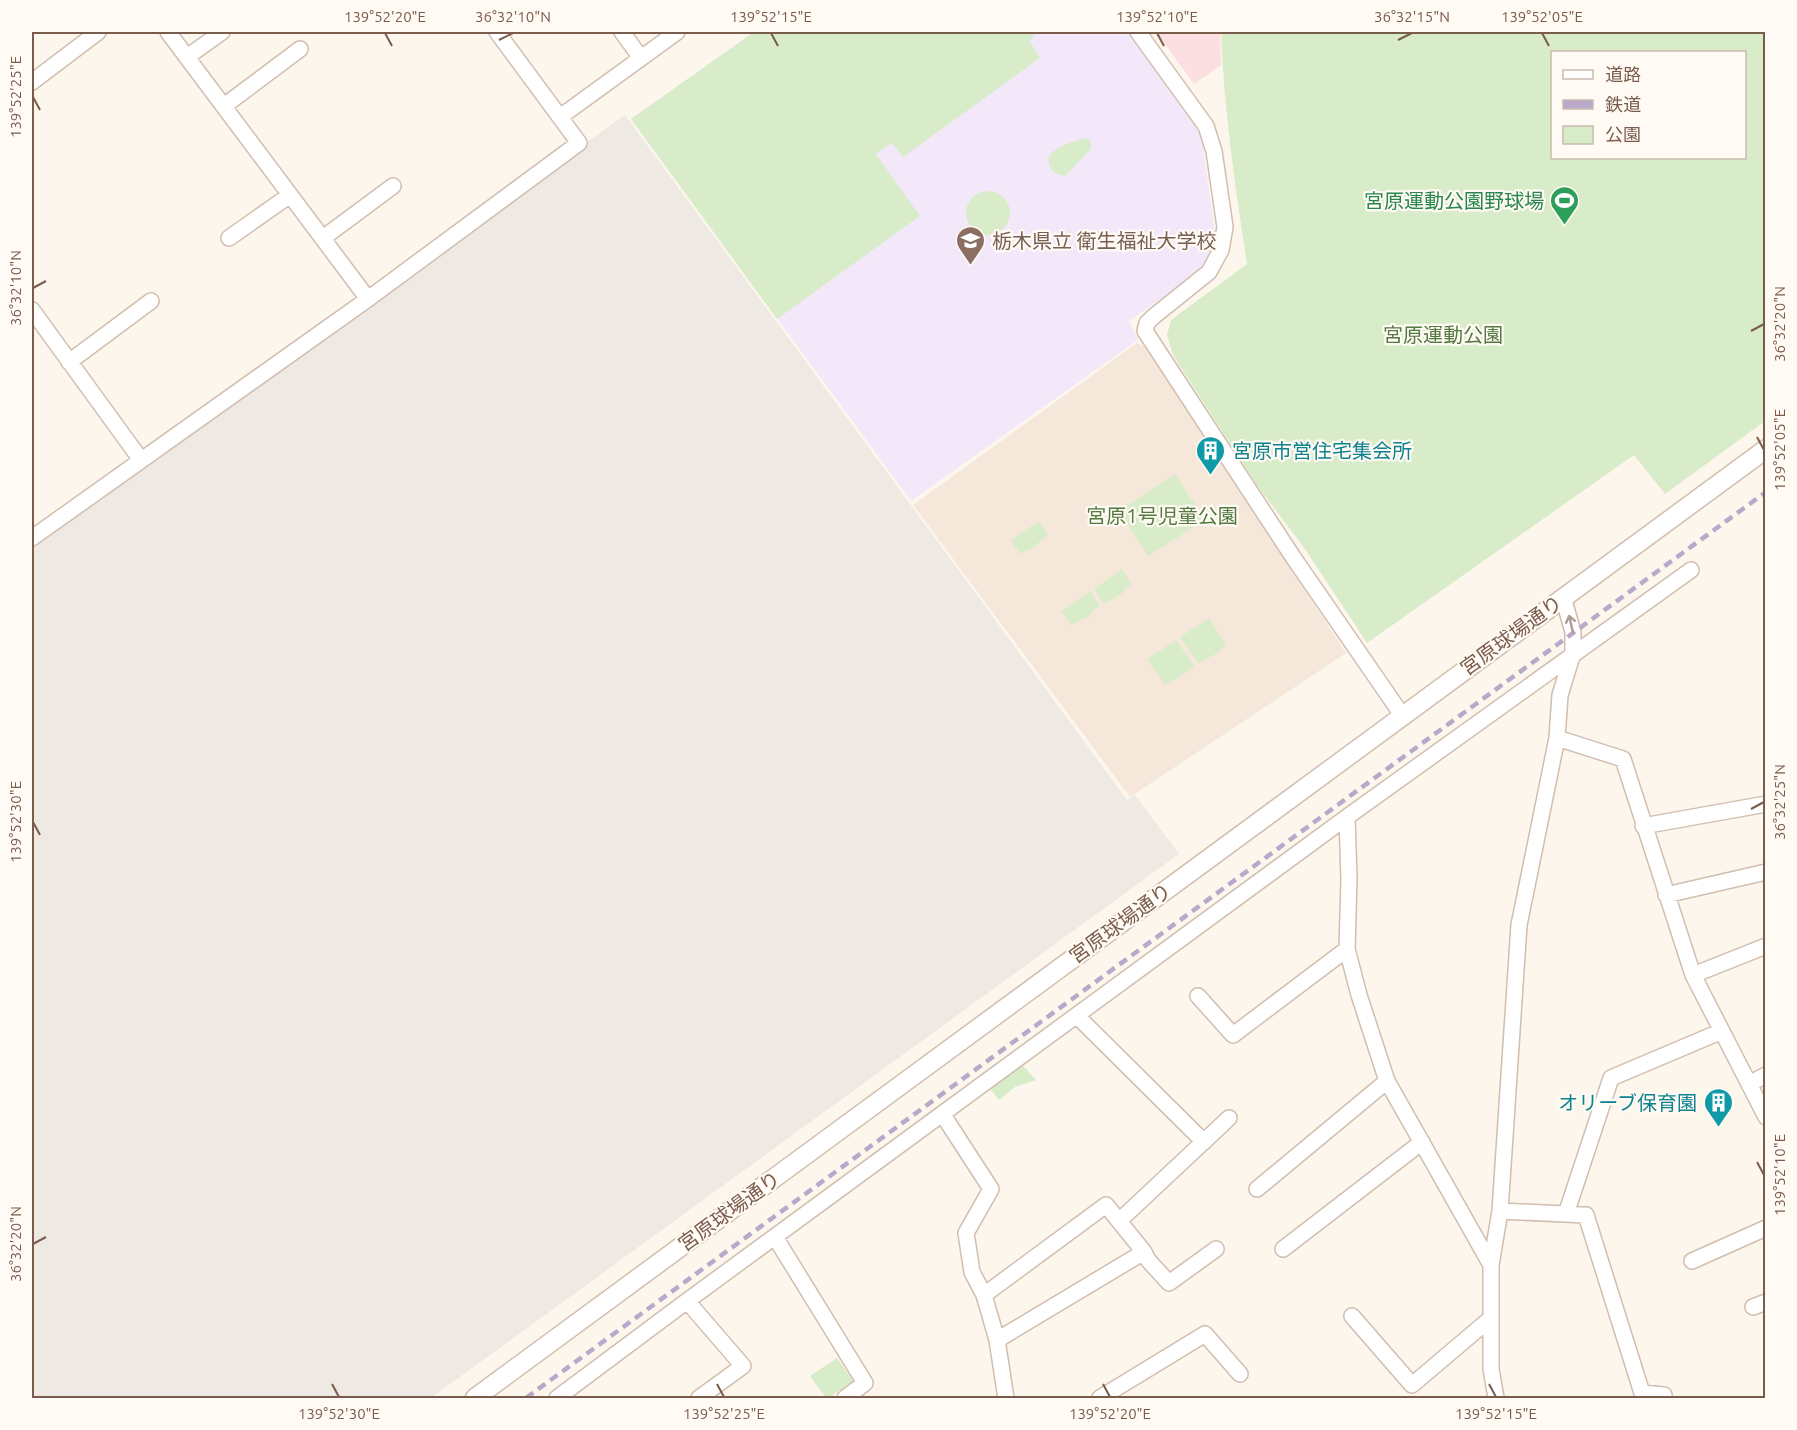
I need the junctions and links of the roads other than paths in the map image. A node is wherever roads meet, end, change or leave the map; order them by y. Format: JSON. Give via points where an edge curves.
{"nodes":[{"id":1,"x":98,"y":32,"type":"edge"},
{"id":2,"x":168,"y":32,"type":"edge"},
{"id":3,"x":222,"y":32,"type":"edge"},
{"id":4,"x":496,"y":32,"type":"edge"},
{"id":5,"x":622,"y":32,"type":"edge"},
{"id":6,"x":677,"y":32,"type":"edge"},
{"id":7,"x":1138,"y":32,"type":"edge"},
{"id":8,"x":300,"y":49,"type":"dead end"},
{"id":9,"x":187,"y":57,"type":"junction"},
{"id":10,"x":641,"y":57,"type":"junction"},
{"id":11,"x":32,"y":82,"type":"edge"},
{"id":12,"x":224,"y":106,"type":"junction"},
{"id":13,"x":560,"y":117,"type":"junction"},
{"id":14,"x":393,"y":186,"type":"dead end"},
{"id":15,"x":290,"y":195,"type":"junction"},
{"id":16,"x":229,"y":238,"type":"dead end"},
{"id":17,"x":323,"y":238,"type":"junction"},
{"id":18,"x":368,"y":299,"type":"junction"},
{"id":19,"x":151,"y":301,"type":"dead end"},
{"id":20,"x":32,"y":310,"type":"edge"},
{"id":21,"x":69,"y":362,"type":"junction"},
{"id":22,"x":1766,"y":449,"type":"edge"},
{"id":23,"x":141,"y":460,"type":"junction"},
{"id":24,"x":32,"y":538,"type":"edge"},
{"id":25,"x":1690,"y":570,"type":"dead end"},
{"id":26,"x":1563,"y":597,"type":"junction"},
{"id":27,"x":1572,"y":653,"type":"junction"},
{"id":28,"x":1402,"y":715,"type":"junction"},
{"id":29,"x":1557,"y":738,"type":"junction"},
{"id":30,"x":1766,"y":804,"type":"edge"},
{"id":31,"x":1347,"y":817,"type":"junction"},
{"id":32,"x":1643,"y":826,"type":"junction"},
{"id":33,"x":1766,"y":872,"type":"edge"},
{"id":34,"x":1666,"y":895,"type":"junction"},
{"id":35,"x":1766,"y":946,"type":"edge"},
{"id":36,"x":1347,"y":949,"type":"junction"},
{"id":37,"x":1693,"y":975,"type":"junction"},
{"id":38,"x":1198,"y":996,"type":"dead end"},
{"id":39,"x":1077,"y":1016,"type":"junction"},
{"id":40,"x":1722,"y":1031,"type":"junction"},
{"id":41,"x":1766,"y":1075,"type":"edge"},
{"id":42,"x":1387,"y":1081,"type":"junction"},
{"id":43,"x":1749,"y":1084,"type":"junction"},
{"id":44,"x":943,"y":1114,"type":"junction"},
{"id":45,"x":1766,"y":1117,"type":"edge"},
{"id":46,"x":1229,"y":1118,"type":"dead end"},
{"id":47,"x":1204,"y":1142,"type":"junction"},
{"id":48,"x":1422,"y":1142,"type":"junction"},
{"id":49,"x":1257,"y":1189,"type":"dead end"},
{"id":50,"x":1500,"y":1211,"type":"junction"},
{"id":51,"x":1566,"y":1214,"type":"junction"},
{"id":52,"x":1119,"y":1221,"type":"junction"},
{"id":53,"x":1766,"y":1228,"type":"edge"},
{"id":54,"x":775,"y":1237,"type":"junction"},
{"id":55,"x":1216,"y":1249,"type":"dead end"},
{"id":56,"x":1283,"y":1249,"type":"dead end"},
{"id":57,"x":1144,"y":1252,"type":"junction"},
{"id":58,"x":1692,"y":1261,"type":"dead end"},
{"id":59,"x":1491,"y":1265,"type":"junction"},
{"id":60,"x":984,"y":1295,"type":"junction"},
{"id":61,"x":687,"y":1300,"type":"junction"},
{"id":62,"x":1352,"y":1316,"type":"dead end"},
{"id":63,"x":1491,"y":1318,"type":"junction"},
{"id":64,"x":997,"y":1340,"type":"junction"},
{"id":65,"x":1240,"y":1374,"type":"dead end"},
{"id":66,"x":1664,"y":1395,"type":"dead end"},
{"id":67,"x":475,"y":1398,"type":"edge"},
{"id":68,"x":557,"y":1398,"type":"edge"},
{"id":69,"x":699,"y":1398,"type":"edge"},
{"id":70,"x":845,"y":1398,"type":"edge"},
{"id":71,"x":1006,"y":1398,"type":"edge"},
{"id":72,"x":1100,"y":1398,"type":"edge"},
{"id":73,"x":1496,"y":1398,"type":"edge"}],
"edges":[{"from":1,"to":11,"type":"street"},
{"from":2,"to":9,"type":"street"},
{"from":3,"to":9,"type":"street"},
{"from":4,"to":13,"type":"street"},
{"from":5,"to":10,"type":"street"},
{"from":6,"to":10,"type":"street"},
{"from":7,"to":28,"type":"street","via":[[1206,126],[1214,151],[1225,227],[1221,250],[1209,272],[1153,317],[1145,331]]},
{"from":8,"to":12,"type":"street"},
{"from":9,"to":12,"type":"street"},
{"from":10,"to":13,"type":"street"},
{"from":12,"to":15,"type":"street"},
{"from":13,"to":18,"type":"street","via":[[579,143]]},
{"from":14,"to":17,"type":"street"},
{"from":15,"to":16,"type":"street"},
{"from":15,"to":17,"type":"street"},
{"from":17,"to":18,"type":"street"},
{"from":18,"to":23,"type":"street"},
{"from":19,"to":21,"type":"street"},
{"from":20,"to":21,"type":"street"},
{"from":21,"to":23,"type":"street"},
{"from":22,"to":26,"type":"street","name":"宮原球場通り"},
{"from":23,"to":24,"type":"street"},
{"from":25,"to":27,"type":"street"},
{"from":27,"to":26,"type":"street","one_way":true,"via":[[1573,632]]},
{"from":26,"to":28,"type":"street","name":"宮原球場通り"},
{"from":27,"to":29,"type":"street","via":[[1560,695]]},
{"from":27,"to":31,"type":"street"},
{"from":28,"to":67,"type":"street","name":"宮原球場通り"},
{"from":29,"to":32,"type":"street","via":[[1623,759]]},
{"from":29,"to":50,"type":"street","via":[[1519,925]]},
{"from":30,"to":32,"type":"street"},
{"from":31,"to":36,"type":"street"},
{"from":31,"to":39,"type":"street"},
{"from":32,"to":34,"type":"street"},
{"from":33,"to":34,"type":"street"},
{"from":34,"to":37,"type":"street"},
{"from":35,"to":37,"type":"street"},
{"from":36,"to":38,"type":"street","via":[[1233,1035]]},
{"from":36,"to":42,"type":"street"},
{"from":37,"to":40,"type":"street"},
{"from":39,"to":44,"type":"street"},
{"from":39,"to":47,"type":"street"},
{"from":40,"to":43,"type":"street"},
{"from":40,"to":51,"type":"street","via":[[1611,1078]]},
{"from":41,"to":43,"type":"street"},
{"from":42,"to":48,"type":"street"},
{"from":42,"to":49,"type":"street"},
{"from":43,"to":45,"type":"street"},
{"from":44,"to":54,"type":"street"},
{"from":44,"to":60,"type":"street","via":[[991,1189],[966,1233],[972,1272]]},
{"from":46,"to":47,"type":"street"},
{"from":47,"to":52,"type":"street"},
{"from":48,"to":56,"type":"street"},
{"from":48,"to":59,"type":"street"},
{"from":50,"to":51,"type":"street"},
{"from":50,"to":59,"type":"street"},
{"from":51,"to":66,"type":"street","via":[[1586,1215],[1642,1393]]},
{"from":52,"to":57,"type":"street"},
{"from":52,"to":60,"type":"street","via":[[1106,1205]]},
{"from":53,"to":58,"type":"street"},
{"from":54,"to":61,"type":"street"},
{"from":54,"to":70,"type":"street","via":[[865,1383]]},
{"from":55,"to":57,"type":"street","via":[[1169,1282]]},
{"from":57,"to":64,"type":"street"},
{"from":59,"to":63,"type":"street"},
{"from":60,"to":64,"type":"street"},
{"from":61,"to":68,"type":"street"},
{"from":61,"to":69,"type":"street","via":[[743,1366]]},
{"from":62,"to":63,"type":"street","via":[[1412,1385]]},
{"from":63,"to":73,"type":"street","via":[[1491,1369]]},
{"from":64,"to":71,"type":"street"},
{"from":65,"to":72,"type":"street","via":[[1205,1334]]}]}
